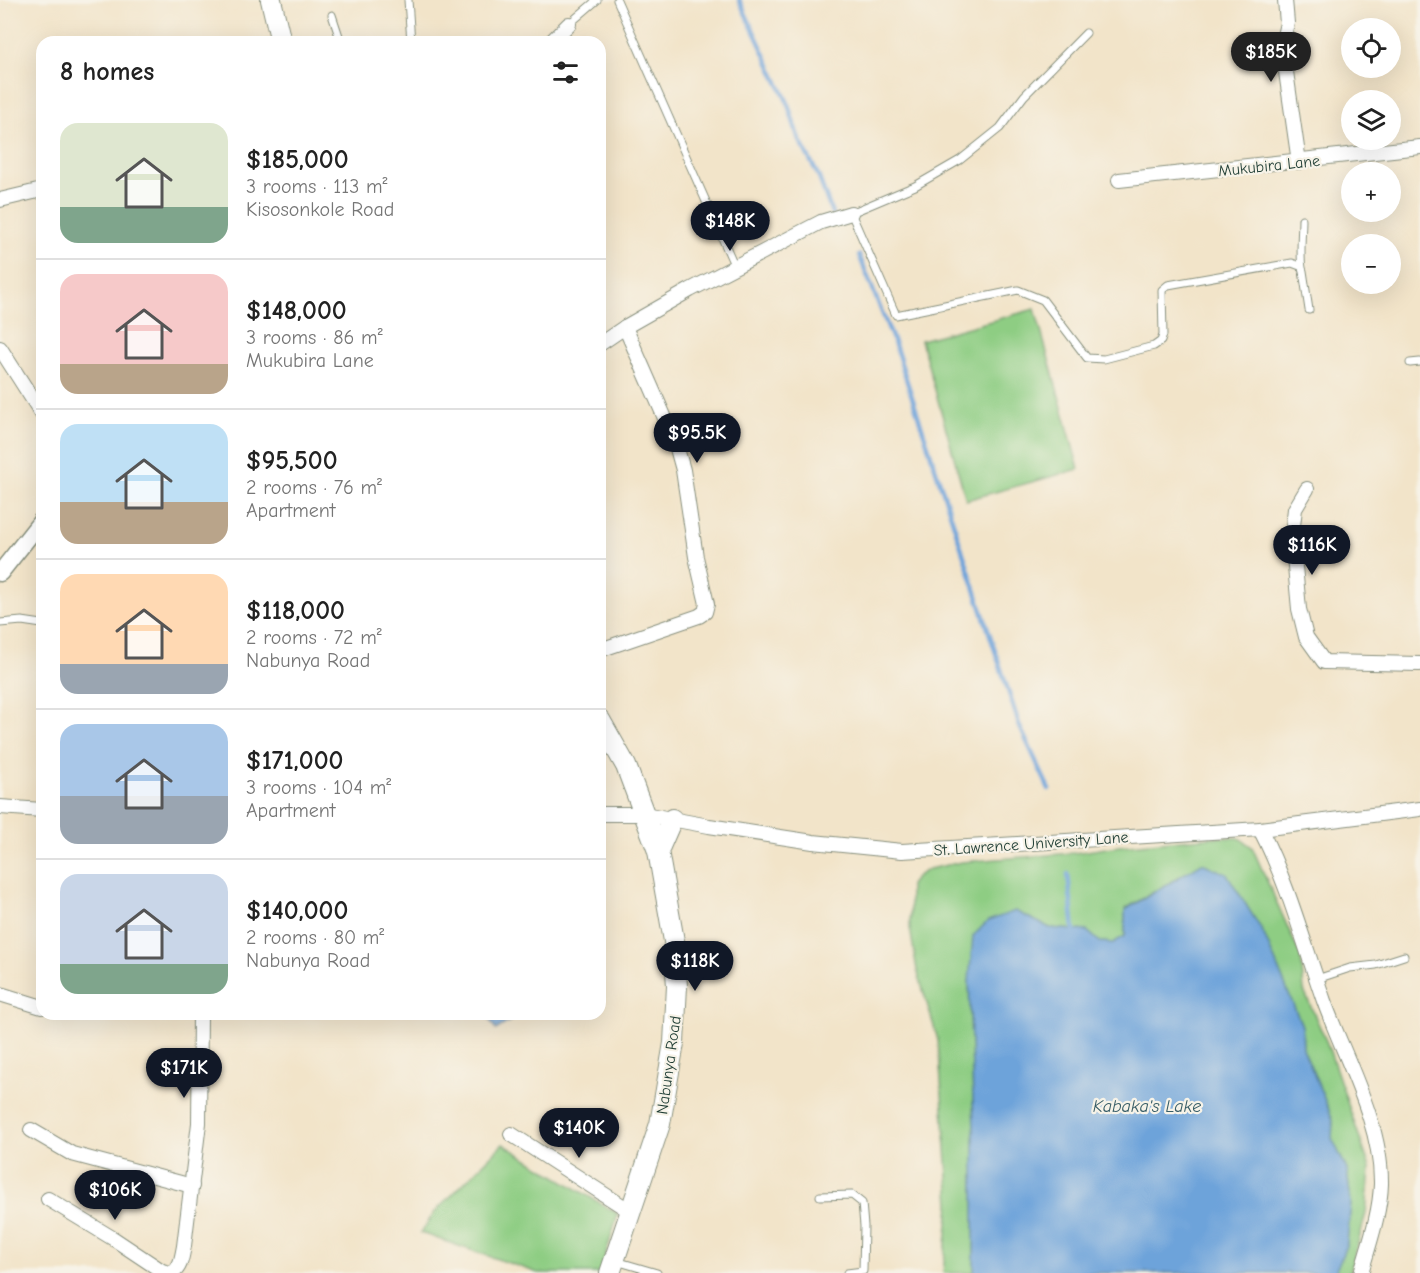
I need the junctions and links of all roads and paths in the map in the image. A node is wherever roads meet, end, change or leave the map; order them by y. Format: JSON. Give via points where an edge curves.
{"nodes":[{"id":1,"x":271,"y":0,"type":"edge"},
{"id":2,"x":408,"y":0,"type":"edge"},
{"id":3,"x":597,"y":0,"type":"edge"},
{"id":4,"x":617,"y":0,"type":"edge"},
{"id":5,"x":1285,"y":0,"type":"edge"},
{"id":6,"x":332,"y":15,"type":"dead end"},
{"id":7,"x":569,"y":24,"type":"joint"},
{"id":8,"x":1086,"y":33,"type":"dead end"},
{"id":9,"x":280,"y":36,"type":"edge"},
{"id":10,"x":339,"y":36,"type":"edge"},
{"id":11,"x":411,"y":36,"type":"edge"},
{"id":12,"x":557,"y":36,"type":"edge"},
{"id":13,"x":1420,"y":147,"type":"edge"},
{"id":14,"x":1299,"y":162,"type":"junction"},
{"id":15,"x":1119,"y":180,"type":"dead end"},
{"id":16,"x":36,"y":191,"type":"edge"},
{"id":17,"x":0,"y":200,"type":"edge"},
{"id":18,"x":852,"y":213,"type":"junction"},
{"id":19,"x":1302,"y":219,"type":"dead end"},
{"id":20,"x":1300,"y":266,"type":"junction"},
{"id":21,"x":735,"y":267,"type":"junction"},
{"id":22,"x":1309,"y":310,"type":"dead end"},
{"id":23,"x":625,"y":327,"type":"junction"},
{"id":24,"x":606,"y":340,"type":"edge"},
{"id":25,"x":0,"y":348,"type":"edge"},
{"id":26,"x":1420,"y":362,"type":"edge"},
{"id":27,"x":1410,"y":363,"type":"dead end"},
{"id":28,"x":36,"y":405,"type":"edge"},
{"id":29,"x":1307,"y":489,"type":"dead end"},
{"id":30,"x":36,"y":528,"type":"edge"},
{"id":31,"x":0,"y":573,"type":"edge"},
{"id":32,"x":0,"y":623,"type":"edge"},
{"id":33,"x":36,"y":623,"type":"edge"},
{"id":34,"x":606,"y":648,"type":"edge"},
{"id":35,"x":1420,"y":663,"type":"edge"},
{"id":36,"x":606,"y":731,"type":"edge"},
{"id":37,"x":0,"y":807,"type":"edge"},
{"id":38,"x":1420,"y":809,"type":"edge"},
{"id":39,"x":36,"y":810,"type":"edge"},
{"id":40,"x":606,"y":814,"type":"edge"},
{"id":41,"x":644,"y":814,"type":"junction"},
{"id":42,"x":672,"y":819,"type":"junction"},
{"id":43,"x":1260,"y":830,"type":"junction"},
{"id":44,"x":658,"y":851,"type":"junction"},
{"id":45,"x":1404,"y":956,"type":"dead end"},
{"id":46,"x":1317,"y":979,"type":"junction"},
{"id":47,"x":0,"y":994,"type":"edge"},
{"id":48,"x":36,"y":1005,"type":"edge"},
{"id":49,"x":200,"y":1020,"type":"edge"},
{"id":50,"x":31,"y":1130,"type":"dead end"},
{"id":51,"x":511,"y":1134,"type":"dead end"},
{"id":52,"x":192,"y":1186,"type":"junction"},
{"id":53,"x":820,"y":1196,"type":"dead end"},
{"id":54,"x":48,"y":1199,"type":"dead end"},
{"id":55,"x":630,"y":1211,"type":"junction"},
{"id":56,"x":612,"y":1267,"type":"edge"},
{"id":57,"x":172,"y":1273,"type":"edge"},
{"id":58,"x":657,"y":1273,"type":"edge"},
{"id":59,"x":848,"y":1273,"type":"edge"},
{"id":60,"x":1362,"y":1273,"type":"edge"}],
"edges":[{"from":1,"to":9,"type":"main road"},
{"from":2,"to":11,"type":"lane"},
{"from":3,"to":7,"type":"lane"},
{"from":4,"to":21,"type":"lane"},
{"from":5,"to":14,"type":"street","via":[[1287,24],[1282,44]]},
{"from":6,"to":10,"type":"lane"},
{"from":7,"to":12,"type":"street"},
{"from":8,"to":18,"type":"lane","via":[[1024,96],[1000,128],[960,160],[915,186]]},
{"from":13,"to":14,"type":"street","name":"Mukubira Lane"},
{"from":14,"to":15,"type":"street","name":"Mukubira Lane"},
{"from":16,"to":17,"type":"street"},
{"from":18,"to":20,"type":"lane","via":[[896,315],[1018,290],[1043,300],[1087,358],[1104,359],[1161,341],[1162,290],[1168,285],[1292,263]]},
{"from":18,"to":21,"type":"street","via":[[821,222]]},
{"from":19,"to":20,"type":"lane"},
{"from":20,"to":22,"type":"lane"},
{"from":21,"to":23,"type":"street"},
{"from":23,"to":24,"type":"street"},
{"from":23,"to":34,"type":"street","via":[[675,441],[707,604],[699,616]]},
{"from":25,"to":28,"type":"street"},
{"from":26,"to":27,"type":"lane"},
{"from":29,"to":35,"type":"street","via":[[1296,509],[1292,534],[1299,609],[1306,637],[1324,662]]},
{"from":30,"to":31,"type":"street"},
{"from":32,"to":33,"type":"lane"},
{"from":36,"to":41,"type":"main road","name":"Nabunya Road","via":[[626,766]]},
{"from":37,"to":39,"type":"street"},
{"from":38,"to":43,"type":"street","name":"St. Lawrence University Lane"},
{"from":40,"to":41,"type":"street","name":"St. Lawrence University Lane"},
{"from":41,"to":42,"type":"street","name":"St. Lawrence University Lane"},
{"from":41,"to":44,"type":"main road","name":"Nabunya Road"},
{"from":42,"to":43,"type":"street","name":"St. Lawrence University Lane","via":[[813,843],[902,852]]},
{"from":42,"to":44,"type":"main road"},
{"from":43,"to":46,"type":"street","via":[[1271,850]]},
{"from":44,"to":55,"type":"main road","name":"Nabunya Road","via":[[674,941],[674,1043],[660,1124]]},
{"from":45,"to":46,"type":"lane"},
{"from":46,"to":60,"type":"street","via":[[1367,1109],[1379,1167],[1381,1183],[1375,1224]]},
{"from":47,"to":48,"type":"street"},
{"from":49,"to":52,"type":"street","via":[[199,1123]]},
{"from":50,"to":52,"type":"street","via":[[72,1154]]},
{"from":51,"to":55,"type":"street"},
{"from":52,"to":57,"type":"street","via":[[180,1263]]},
{"from":53,"to":59,"type":"lane","via":[[852,1195],[862,1203],[862,1271]]},
{"from":54,"to":57,"type":"street","via":[[162,1271]]},
{"from":55,"to":56,"type":"main road","name":"Nabunya Road"},
{"from":56,"to":58,"type":"lane"}]}
